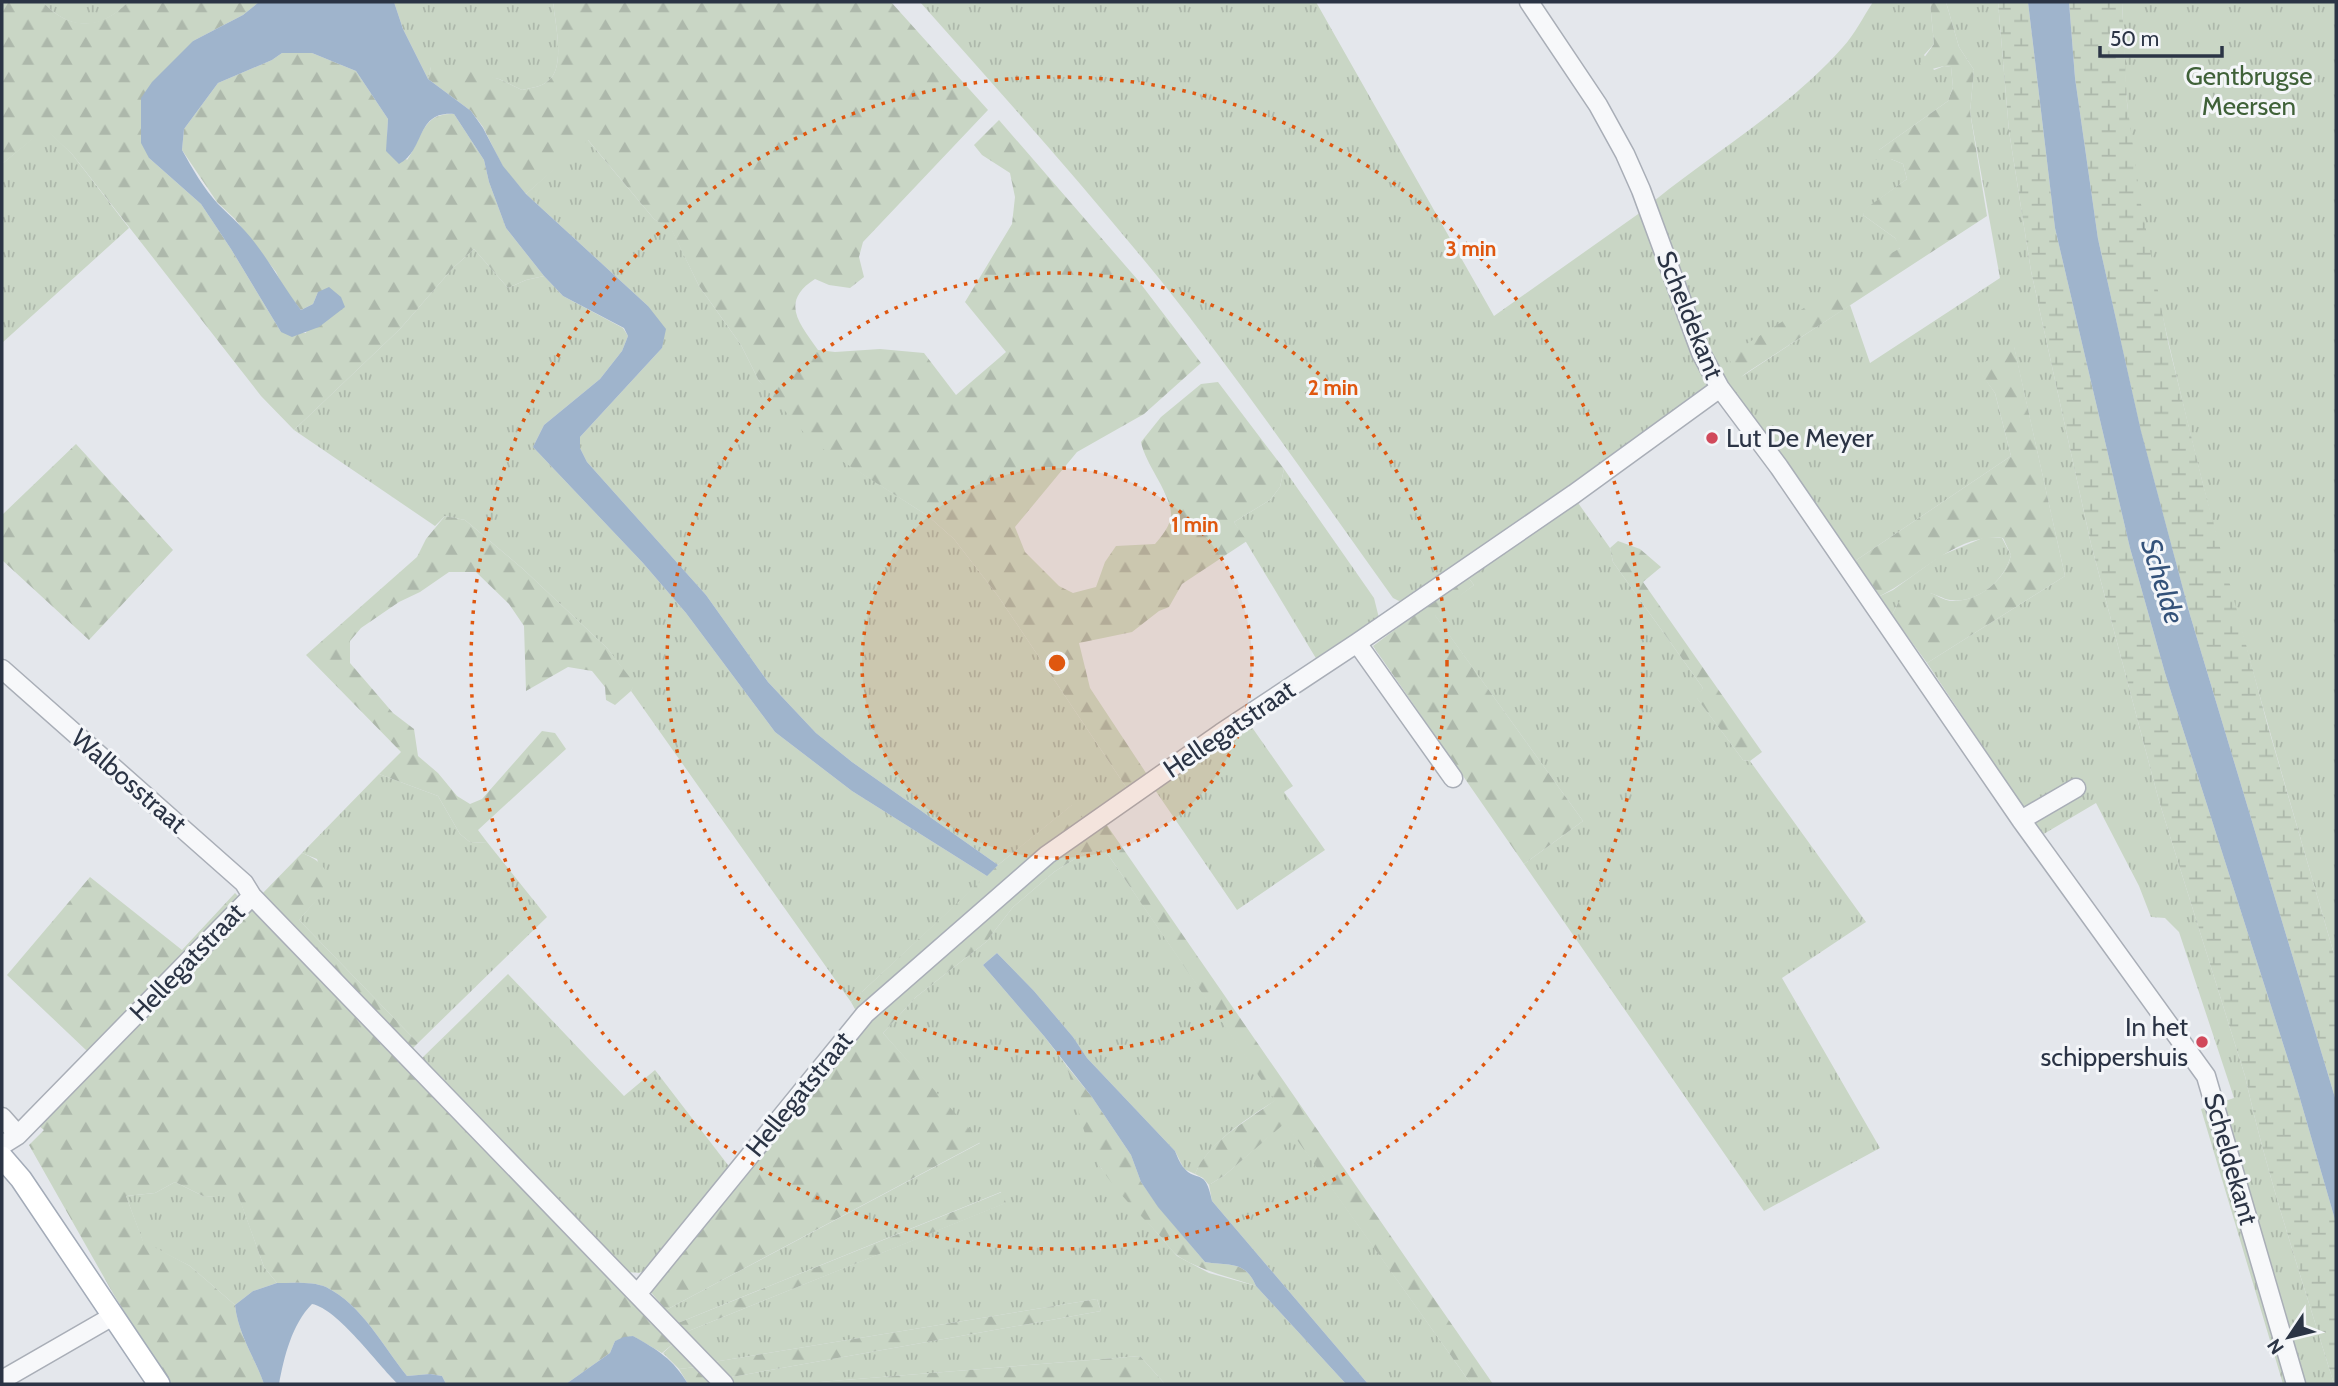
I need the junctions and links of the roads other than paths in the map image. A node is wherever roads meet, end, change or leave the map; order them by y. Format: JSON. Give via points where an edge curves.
{"nodes":[{"id":1,"x":1529,"y":2,"type":"edge"},
{"id":2,"x":1720,"y":388,"type":"junction"},
{"id":3,"x":1357,"y":643,"type":"junction"},
{"id":4,"x":2,"y":669,"type":"edge"},
{"id":5,"x":1453,"y":778,"type":"dead end"},
{"id":6,"x":2076,"y":788,"type":"dead end"},
{"id":7,"x":2021,"y":820,"type":"junction"},
{"id":8,"x":252,"y":895,"type":"junction"},
{"id":9,"x":2,"y":1117,"type":"edge"},
{"id":10,"x":18,"y":1135,"type":"junction"},
{"id":11,"x":2,"y":1145,"type":"edge"},
{"id":12,"x":2,"y":1157,"type":"edge"},
{"id":13,"x":638,"y":1293,"type":"junction"},
{"id":14,"x":113,"y":1316,"type":"junction"},
{"id":15,"x":2,"y":1380,"type":"edge"},
{"id":16,"x":159,"y":1384,"type":"edge"},
{"id":17,"x":724,"y":1384,"type":"edge"},
{"id":18,"x":2296,"y":1384,"type":"edge"}],
"edges":[{"from":1,"to":2,"type":"street","name":"Scheldekant","via":[[1625,154],[1701,353]]},
{"from":2,"to":3,"type":"street","name":"Hellegatstraat"},
{"from":2,"to":7,"type":"street","name":"Scheldekant"},
{"from":3,"to":5,"type":"street"},
{"from":3,"to":13,"type":"street","name":"Hellegatstraat","via":[[1047,855],[883,997]]},
{"from":4,"to":8,"type":"street","name":"Walbosstraat","via":[[244,883]]},
{"from":6,"to":7,"type":"street"},
{"from":7,"to":18,"type":"street","name":"Scheldekant","via":[[2206,1076]]},
{"from":8,"to":10,"type":"street","name":"Hellegatstraat"},
{"from":8,"to":13,"type":"street","name":"Hellegatstraat"},
{"from":9,"to":10,"type":"street"},
{"from":10,"to":11,"type":"street","name":"Hellegatstraat"},
{"from":12,"to":14,"type":"main road"},
{"from":13,"to":17,"type":"street"},
{"from":14,"to":15,"type":"street"},
{"from":14,"to":16,"type":"main road"}]}
